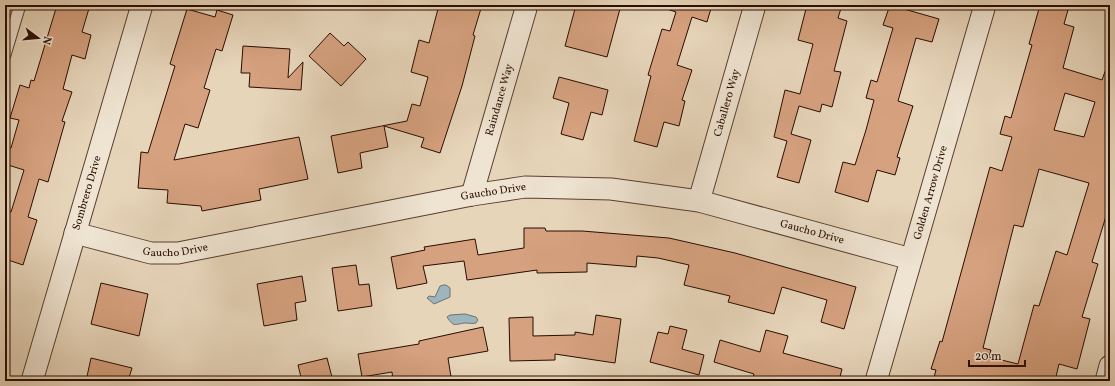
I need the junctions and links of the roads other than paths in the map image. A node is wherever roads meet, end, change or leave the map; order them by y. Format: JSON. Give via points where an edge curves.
{"nodes":[{"id":1,"x":20,"y":5,"type":"edge"},
{"id":2,"x":142,"y":5,"type":"edge"},
{"id":3,"x":527,"y":5,"type":"edge"},
{"id":4,"x":755,"y":5,"type":"edge"},
{"id":5,"x":985,"y":5,"type":"edge"},
{"id":6,"x":5,"y":55,"type":"edge"},
{"id":7,"x":472,"y":195,"type":"junction"},
{"id":8,"x":699,"y":201,"type":"junction"},
{"id":9,"x":75,"y":233,"type":"junction"},
{"id":10,"x":911,"y":259,"type":"junction"},
{"id":11,"x":1110,"y":366,"type":"edge"},
{"id":12,"x":32,"y":381,"type":"edge"},
{"id":13,"x":876,"y":381,"type":"edge"},
{"id":14,"x":1106,"y":381,"type":"edge"}],
"edges":[{"from":1,"to":6,"type":"lane"},
{"from":2,"to":9,"type":"street","name":"Sombrero Drive"},
{"from":3,"to":7,"type":"street","name":"Raindance Way"},
{"from":4,"to":8,"type":"street","name":"Caballero Way"},
{"from":5,"to":10,"type":"street","name":"Golden Arrow Drive"},
{"from":7,"to":8,"type":"street","name":"Gaucho Drive","via":[[524,187],[611,189]]},
{"from":7,"to":9,"type":"street","name":"Gaucho Drive","via":[[178,253],[151,253]]},
{"from":8,"to":10,"type":"street","name":"Gaucho Drive"},
{"from":9,"to":12,"type":"street","name":"Sombrero Drive"},
{"from":10,"to":13,"type":"street","name":"Golden Arrow Drive"},
{"from":11,"to":14,"type":"street"}]}
